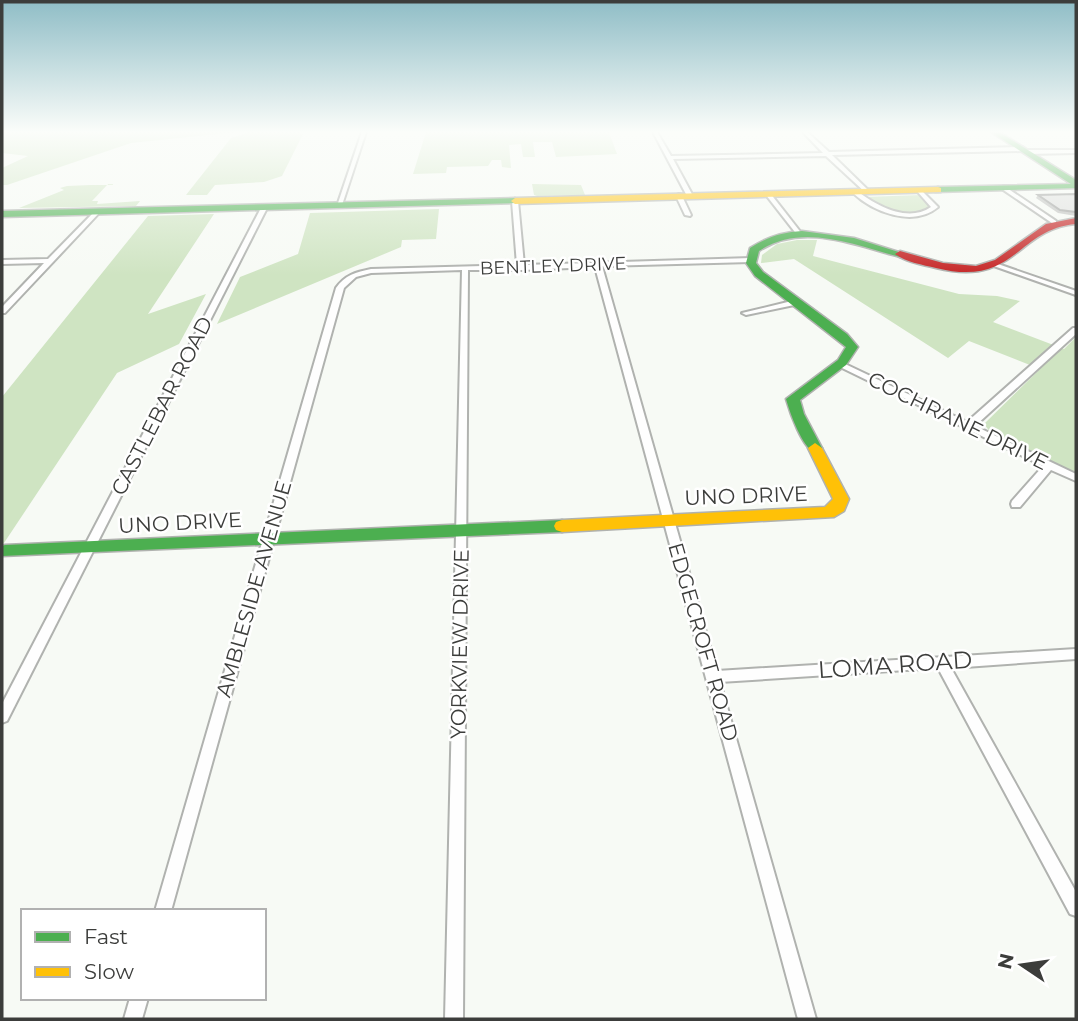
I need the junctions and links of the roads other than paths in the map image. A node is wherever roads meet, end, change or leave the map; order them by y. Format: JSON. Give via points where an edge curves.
{"nodes":[{"id":1,"x":348,"y":180,"type":"edge"},
{"id":2,"x":678,"y":180,"type":"edge"},
{"id":3,"x":851,"y":180,"type":"edge"},
{"id":4,"x":1076,"y":185,"type":"edge"},
{"id":5,"x":1004,"y":188,"type":"junction"},
{"id":6,"x":919,"y":190,"type":"junction"},
{"id":7,"x":861,"y":191,"type":"junction"},
{"id":8,"x":768,"y":194,"type":"junction"},
{"id":9,"x":684,"y":196,"type":"junction"},
{"id":10,"x":515,"y":201,"type":"junction"},
{"id":11,"x":339,"y":205,"type":"junction"},
{"id":12,"x":264,"y":208,"type":"junction"},
{"id":13,"x":97,"y":212,"type":"junction"},
{"id":14,"x":2,"y":214,"type":"edge"},
{"id":15,"x":688,"y":215,"type":"dead end"},
{"id":16,"x":1076,"y":221,"type":"edge"},
{"id":17,"x":1054,"y":222,"type":"junction"},
{"id":18,"x":800,"y":235,"type":"junction"},
{"id":19,"x":751,"y":260,"type":"junction"},
{"id":20,"x":51,"y":261,"type":"junction"},
{"id":21,"x":2,"y":262,"type":"edge"},
{"id":22,"x":993,"y":264,"type":"junction"},
{"id":23,"x":598,"y":265,"type":"junction"},
{"id":24,"x":522,"y":268,"type":"junction"},
{"id":25,"x":465,"y":269,"type":"junction"},
{"id":26,"x":356,"y":275,"type":"joint"},
{"id":27,"x":1076,"y":293,"type":"edge"},
{"id":28,"x":796,"y":302,"type":"junction"},
{"id":29,"x":2,"y":311,"type":"edge"},
{"id":30,"x":746,"y":313,"type":"dead end"},
{"id":31,"x":1076,"y":330,"type":"edge"},
{"id":32,"x":840,"y":365,"type":"junction"},
{"id":33,"x":969,"y":426,"type":"junction"},
{"id":34,"x":1051,"y":465,"type":"junction"},
{"id":35,"x":1076,"y":478,"type":"edge"},
{"id":36,"x":1016,"y":504,"type":"dead end"},
{"id":37,"x":668,"y":520,"type":"junction"},
{"id":38,"x":461,"y":531,"type":"junction"},
{"id":39,"x":267,"y":540,"type":"junction"},
{"id":40,"x":89,"y":548,"type":"junction"},
{"id":41,"x":5,"y":551,"type":"dead end"},
{"id":42,"x":1076,"y":653,"type":"edge"},
{"id":43,"x":942,"y":662,"type":"junction"},
{"id":44,"x":713,"y":677,"type":"junction"},
{"id":45,"x":2,"y":717,"type":"edge"},
{"id":46,"x":1076,"y":908,"type":"edge"},
{"id":47,"x":164,"y":909,"type":"edge"},
{"id":48,"x":138,"y":1000,"type":"edge"},
{"id":49,"x":133,"y":1019,"type":"edge"},
{"id":50,"x":454,"y":1019,"type":"edge"},
{"id":51,"x":807,"y":1019,"type":"edge"}],
"edges":[{"from":1,"to":11,"type":"street"},
{"from":2,"to":9,"type":"street"},
{"from":3,"to":7,"type":"street"},
{"from":4,"to":5,"type":"main road"},
{"from":5,"to":6,"type":"main road"},
{"from":5,"to":17,"type":"street"},
{"from":6,"to":7,"type":"main road"},
{"from":6,"to":7,"type":"street","via":[[934,204],[931,211],[887,211],[868,203]]},
{"from":7,"to":8,"type":"main road"},
{"from":8,"to":9,"type":"main road"},
{"from":8,"to":18,"type":"street"},
{"from":9,"to":10,"type":"main road"},
{"from":9,"to":15,"type":"street"},
{"from":10,"to":11,"type":"main road"},
{"from":10,"to":24,"type":"street"},
{"from":11,"to":12,"type":"main road"},
{"from":12,"to":13,"type":"main road"},
{"from":12,"to":40,"type":"street","name":"CASTLEBAR ROAD"},
{"from":13,"to":14,"type":"main road"},
{"from":13,"to":20,"type":"street"},
{"from":16,"to":17,"type":"main road"},
{"from":17,"to":22,"type":"main road"},
{"from":18,"to":19,"type":"main road","via":[[765,242],[754,250]]},
{"from":18,"to":22,"type":"main road","via":[[838,239],[957,268]]},
{"from":19,"to":23,"type":"street","name":"BENTLEY DRIVE"},
{"from":19,"to":28,"type":"main road","via":[[758,274]]},
{"from":20,"to":21,"type":"street"},
{"from":20,"to":29,"type":"street"},
{"from":22,"to":27,"type":"street"},
{"from":23,"to":24,"type":"street","name":"BENTLEY DRIVE"},
{"from":23,"to":37,"type":"street","name":"EDGECROFT ROAD"},
{"from":24,"to":25,"type":"street","name":"BENTLEY DRIVE"},
{"from":25,"to":26,"type":"street","name":"BENTLEY DRIVE"},
{"from":25,"to":38,"type":"street","name":"YORKVIEW DRIVE"},
{"from":26,"to":39,"type":"street","name":"AMBLESIDE AVENUE","via":[[340,288]]},
{"from":28,"to":30,"type":"street"},
{"from":28,"to":32,"type":"main road","via":[[848,341],[852,352]]},
{"from":31,"to":33,"type":"street"},
{"from":32,"to":33,"type":"street","name":"COCHRANE DRIVE"},
{"from":32,"to":37,"type":"main road","name":"UNO DRIVE","via":[[793,399],[841,506],[815,514]]},
{"from":33,"to":34,"type":"street","name":"COCHRANE DRIVE"},
{"from":34,"to":35,"type":"street","name":"COCHRANE DRIVE"},
{"from":34,"to":36,"type":"street"},
{"from":37,"to":38,"type":"main road","name":"UNO DRIVE"},
{"from":37,"to":44,"type":"street","name":"EDGECROFT ROAD"},
{"from":38,"to":39,"type":"main road","name":"UNO DRIVE"},
{"from":38,"to":50,"type":"street","name":"YORKVIEW DRIVE"},
{"from":39,"to":40,"type":"main road","name":"UNO DRIVE"},
{"from":39,"to":47,"type":"street","name":"AMBLESIDE AVENUE"},
{"from":40,"to":41,"type":"main road","name":"UNO DRIVE"},
{"from":40,"to":45,"type":"street","name":"CASTLEBAR ROAD"},
{"from":42,"to":43,"type":"street","name":"LOMA ROAD"},
{"from":43,"to":44,"type":"street","name":"LOMA ROAD"},
{"from":43,"to":46,"type":"street"},
{"from":44,"to":51,"type":"street","name":"EDGECROFT ROAD"},
{"from":48,"to":49,"type":"street"}]}
